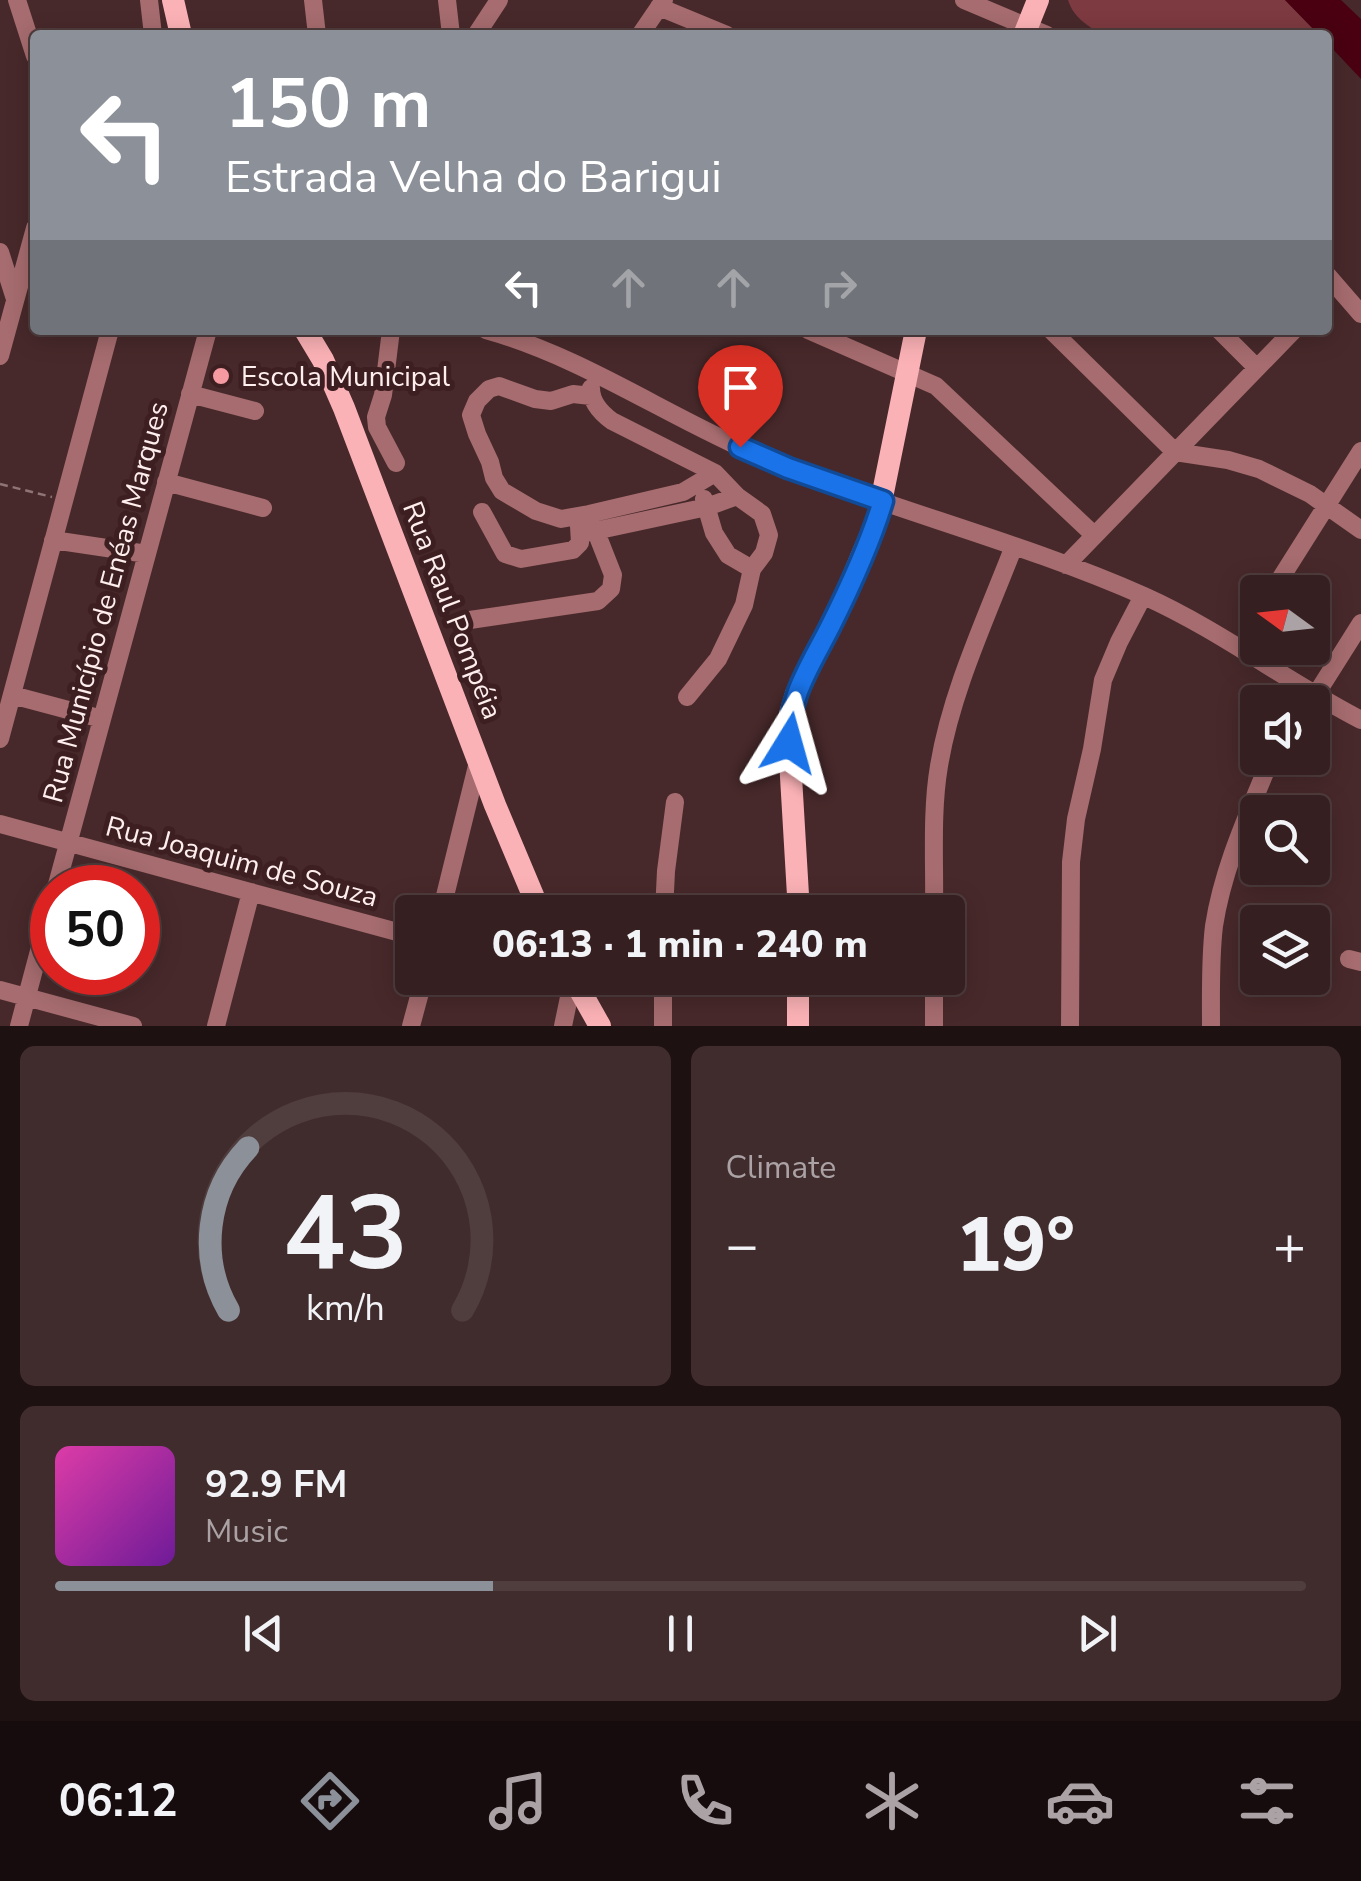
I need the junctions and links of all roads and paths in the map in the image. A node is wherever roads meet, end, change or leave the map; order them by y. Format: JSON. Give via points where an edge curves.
{"nodes":[{"id":1,"x":17,"y":0,"type":"edge"},
{"id":2,"x":149,"y":0,"type":"edge"},
{"id":3,"x":173,"y":0,"type":"edge"},
{"id":4,"x":181,"y":0,"type":"edge"},
{"id":5,"x":314,"y":0,"type":"edge"},
{"id":6,"x":447,"y":0,"type":"edge"},
{"id":7,"x":499,"y":0,"type":"edge"},
{"id":8,"x":964,"y":0,"type":"edge"},
{"id":9,"x":1038,"y":0,"type":"edge"},
{"id":10,"x":662,"y":4,"type":"edge"},
{"id":11,"x":152,"y":30,"type":"edge"},
{"id":12,"x":180,"y":30,"type":"edge"},
{"id":13,"x":180,"y":30,"type":"edge"},
{"id":14,"x":317,"y":30,"type":"edge"},
{"id":15,"x":450,"y":30,"type":"edge"},
{"id":16,"x":479,"y":30,"type":"edge"},
{"id":17,"x":644,"y":30,"type":"edge"},
{"id":18,"x":717,"y":30,"type":"edge"},
{"id":19,"x":1029,"y":30,"type":"edge"},
{"id":20,"x":1033,"y":30,"type":"edge"},
{"id":21,"x":30,"y":40,"type":"edge"},
{"id":22,"x":30,"y":246,"type":"edge"},
{"id":23,"x":0,"y":252,"type":"edge"},
{"id":24,"x":1332,"y":287,"type":"edge"},
{"id":25,"x":15,"y":300,"type":"junction"},
{"id":26,"x":1361,"y":314,"type":"edge"},
{"id":27,"x":109,"y":335,"type":"edge"},
{"id":28,"x":207,"y":335,"type":"edge"},
{"id":29,"x":309,"y":335,"type":"edge"},
{"id":30,"x":391,"y":335,"type":"edge"},
{"id":31,"x":501,"y":335,"type":"edge"},
{"id":32,"x":820,"y":335,"type":"edge"},
{"id":33,"x":915,"y":335,"type":"edge"},
{"id":34,"x":1055,"y":335,"type":"edge"},
{"id":35,"x":1224,"y":335,"type":"edge"},
{"id":36,"x":1289,"y":335,"type":"edge"},
{"id":37,"x":0,"y":356,"type":"edge"},
{"id":38,"x":1257,"y":368,"type":"junction"},
{"id":39,"x":908,"y":372,"type":"junction"},
{"id":40,"x":594,"y":373,"type":"junction"},
{"id":41,"x":190,"y":394,"type":"junction"},
{"id":42,"x":591,"y":396,"type":"junction"},
{"id":43,"x":255,"y":411,"type":"dead end"},
{"id":44,"x":1361,"y":451,"type":"edge"},
{"id":45,"x":1175,"y":452,"type":"junction"},
{"id":46,"x":396,"y":463,"type":"dead end"},
{"id":47,"x":715,"y":474,"type":"junction"},
{"id":48,"x":166,"y":482,"type":"junction"},
{"id":49,"x":0,"y":484,"type":"edge"},
{"id":50,"x":698,"y":485,"type":"junction"},
{"id":51,"x":738,"y":496,"type":"junction"},
{"id":52,"x":64,"y":500,"type":"junction"},
{"id":53,"x":883,"y":501,"type":"junction"},
{"id":54,"x":1326,"y":506,"type":"junction"},
{"id":55,"x":707,"y":507,"type":"junction"},
{"id":56,"x":263,"y":508,"type":"dead end"},
{"id":57,"x":482,"y":512,"type":"dead end"},
{"id":58,"x":585,"y":524,"type":"junction"},
{"id":59,"x":1361,"y":530,"type":"edge"},
{"id":60,"x":1094,"y":536,"type":"junction"},
{"id":61,"x":53,"y":540,"type":"junction"},
{"id":62,"x":1014,"y":546,"type":"junction"},
{"id":63,"x":147,"y":554,"type":"junction"},
{"id":64,"x":1066,"y":565,"type":"junction"},
{"id":65,"x":752,"y":569,"type":"junction"},
{"id":66,"x":1283,"y":575,"type":"edge"},
{"id":67,"x":1143,"y":596,"type":"junction"},
{"id":68,"x":463,"y":621,"type":"dead end"},
{"id":69,"x":1361,"y":624,"type":"edge"},
{"id":70,"x":1288,"y":685,"type":"edge"},
{"id":71,"x":1311,"y":685,"type":"edge"},
{"id":72,"x":12,"y":695,"type":"junction"},
{"id":73,"x":687,"y":697,"type":"dead end"},
{"id":74,"x":1330,"y":707,"type":"edge"},
{"id":75,"x":102,"y":718,"type":"junction"},
{"id":76,"x":1361,"y":720,"type":"edge"},
{"id":77,"x":0,"y":739,"type":"edge"},
{"id":78,"x":478,"y":762,"type":"junction"},
{"id":79,"x":1264,"y":775,"type":"edge"},
{"id":80,"x":675,"y":802,"type":"dead end"},
{"id":81,"x":495,"y":805,"type":"junction"},
{"id":82,"x":465,"y":823,"type":"junction"},
{"id":83,"x":0,"y":824,"type":"edge"},
{"id":84,"x":68,"y":842,"type":"junction"},
{"id":85,"x":62,"y":865,"type":"edge"},
{"id":86,"x":251,"y":892,"type":"junction"},
{"id":87,"x":446,"y":895,"type":"edge"},
{"id":88,"x":533,"y":895,"type":"edge"},
{"id":89,"x":665,"y":895,"type":"edge"},
{"id":90,"x":798,"y":895,"type":"edge"},
{"id":91,"x":934,"y":895,"type":"edge"},
{"id":92,"x":395,"y":931,"type":"edge"},
{"id":93,"x":30,"y":986,"type":"edge"},
{"id":94,"x":0,"y":990,"type":"edge"},
{"id":95,"x":419,"y":995,"type":"edge"},
{"id":96,"x":569,"y":995,"type":"edge"},
{"id":97,"x":583,"y":995,"type":"edge"},
{"id":98,"x":663,"y":995,"type":"edge"},
{"id":99,"x":798,"y":995,"type":"edge"},
{"id":100,"x":934,"y":995,"type":"edge"},
{"id":101,"x":27,"y":997,"type":"junction"},
{"id":102,"x":19,"y":1026,"type":"edge"},
{"id":103,"x":133,"y":1026,"type":"edge"},
{"id":104,"x":216,"y":1026,"type":"edge"},
{"id":105,"x":411,"y":1026,"type":"edge"},
{"id":106,"x":563,"y":1026,"type":"edge"},
{"id":107,"x":600,"y":1026,"type":"edge"},
{"id":108,"x":663,"y":1026,"type":"edge"},
{"id":109,"x":798,"y":1026,"type":"edge"},
{"id":110,"x":934,"y":1026,"type":"edge"},
{"id":111,"x":1070,"y":1026,"type":"edge"},
{"id":112,"x":1211,"y":1026,"type":"edge"}],
"edges":[{"from":1,"to":21,"type":"street"},
{"from":2,"to":11,"type":"street"},
{"from":3,"to":12,"type":"main road"},
{"from":4,"to":13,"type":"main road"},
{"from":5,"to":14,"type":"street"},
{"from":6,"to":15,"type":"street"},
{"from":7,"to":16,"type":"street"},
{"from":8,"to":19,"type":"street"},
{"from":9,"to":20,"type":"main road"},
{"from":10,"to":17,"type":"street"},
{"from":10,"to":18,"type":"street"},
{"from":22,"to":25,"type":"street"},
{"from":23,"to":25,"type":"street"},
{"from":24,"to":26,"type":"street"},
{"from":25,"to":37,"type":"street"},
{"from":27,"to":52,"type":"street"},
{"from":28,"to":41,"type":"street","name":"Rua Município de Enéas Marques"},
{"from":29,"to":78,"type":"main road","name":"Rua Raul Pompéia","via":[[344,408]]},
{"from":30,"to":46,"type":"street","via":[[376,417]]},
{"from":31,"to":40,"type":"street"},
{"from":32,"to":39,"type":"street"},
{"from":33,"to":39,"type":"main road"},
{"from":34,"to":45,"type":"street"},
{"from":35,"to":38,"type":"street"},
{"from":36,"to":38,"type":"street"},
{"from":38,"to":45,"type":"street"},
{"from":39,"to":53,"type":"main road"},
{"from":39,"to":60,"type":"street","via":[[947,394]]},
{"from":40,"to":42,"type":"street"},
{"from":40,"to":53,"type":"street","via":[[764,458]]},
{"from":41,"to":43,"type":"street"},
{"from":41,"to":48,"type":"street","name":"Rua Município de Enéas Marques"},
{"from":42,"to":47,"type":"street","via":[[612,421]]},
{"from":42,"to":58,"type":"street","via":[[536,399],[499,386],[488,390],[472,415],[502,491],[536,511]]},
{"from":44,"to":54,"type":"street"},
{"from":45,"to":54,"type":"street","via":[[1259,469]]},
{"from":45,"to":60,"type":"street"},
{"from":47,"to":50,"type":"street"},
{"from":47,"to":51,"type":"street"},
{"from":48,"to":56,"type":"street"},
{"from":48,"to":63,"type":"street","name":"Rua Município de Enéas Marques"},
{"from":49,"to":52,"type":"path"},
{"from":50,"to":55,"type":"street"},
{"from":50,"to":58,"type":"street"},
{"from":51,"to":55,"type":"street"},
{"from":51,"to":65,"type":"street","via":[[762,514],[769,535]]},
{"from":52,"to":61,"type":"street"},
{"from":53,"to":62,"type":"street"},
{"from":53,"to":90,"type":"main road","via":[[790,714]]},
{"from":54,"to":59,"type":"street"},
{"from":54,"to":66,"type":"street"},
{"from":55,"to":58,"type":"street"},
{"from":55,"to":65,"type":"street","via":[[728,555]]},
{"from":57,"to":58,"type":"street","via":[[505,554],[521,559],[573,550]]},
{"from":58,"to":68,"type":"street","via":[[614,575],[598,601]]},
{"from":60,"to":64,"type":"street"},
{"from":61,"to":63,"type":"street"},
{"from":61,"to":72,"type":"street"},
{"from":62,"to":64,"type":"street"},
{"from":62,"to":91,"type":"street","via":[[942,749]]},
{"from":63,"to":75,"type":"street","name":"Rua Município de Enéas Marques"},
{"from":64,"to":67,"type":"street"},
{"from":65,"to":73,"type":"street","via":[[744,605],[718,659]]},
{"from":67,"to":70,"type":"street","via":[[1196,622]]},
{"from":67,"to":111,"type":"street","via":[[1103,680],[1076,819]]},
{"from":69,"to":71,"type":"street"},
{"from":72,"to":75,"type":"street"},
{"from":72,"to":77,"type":"street"},
{"from":74,"to":76,"type":"street"},
{"from":75,"to":84,"type":"street","name":"Rua Município de Enéas Marques"},
{"from":78,"to":81,"type":"main road","name":"Rua Raul Pompéia"},
{"from":78,"to":82,"type":"street"},
{"from":79,"to":112,"type":"street","via":[[1218,904]]},
{"from":80,"to":89,"type":"street"},
{"from":81,"to":82,"type":"street"},
{"from":81,"to":88,"type":"main road","name":"Rua Raul Pompéia"},
{"from":82,"to":87,"type":"street"},
{"from":83,"to":84,"type":"street","name":"Rua Joaquim de Souza"},
{"from":84,"to":85,"type":"street","name":"Rua Município de Enéas Marques"},
{"from":84,"to":86,"type":"street","name":"Rua Joaquim de Souza"},
{"from":86,"to":92,"type":"street","name":"Rua Joaquim de Souza"},
{"from":86,"to":104,"type":"street"},
{"from":93,"to":101,"type":"street"},
{"from":94,"to":101,"type":"street"},
{"from":95,"to":105,"type":"street"},
{"from":96,"to":106,"type":"street"},
{"from":97,"to":107,"type":"main road"},
{"from":98,"to":108,"type":"street"},
{"from":99,"to":109,"type":"main road"},
{"from":100,"to":110,"type":"street"},
{"from":101,"to":102,"type":"street"},
{"from":101,"to":103,"type":"street"}]}
